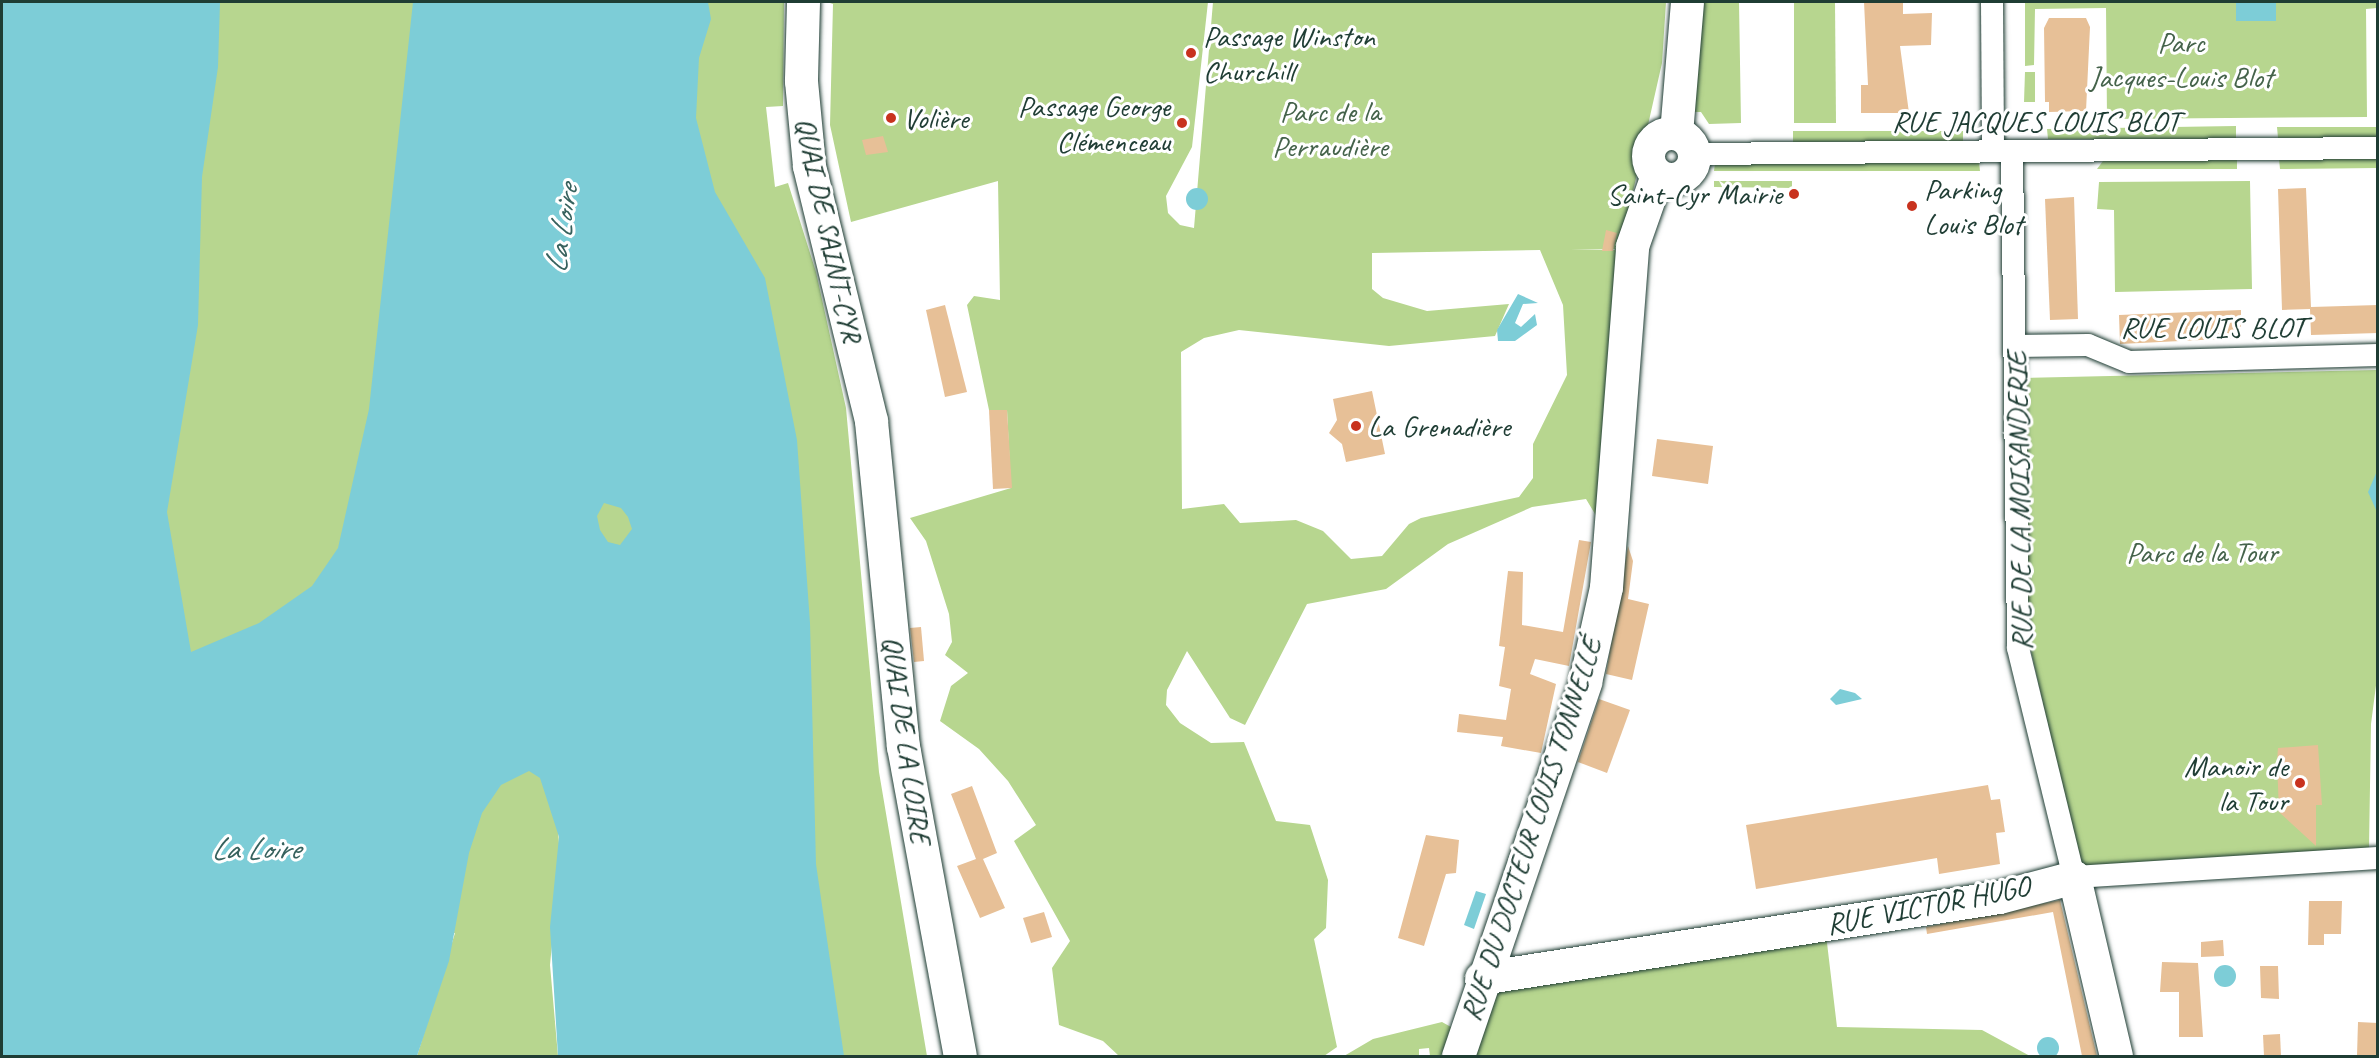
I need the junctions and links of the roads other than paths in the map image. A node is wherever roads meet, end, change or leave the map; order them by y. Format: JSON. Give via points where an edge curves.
{"nodes":[{"id":1,"x":803,"y":2,"type":"edge"},
{"id":2,"x":1687,"y":2,"type":"edge"},
{"id":3,"x":1992,"y":2,"type":"edge"},
{"id":4,"x":1685,"y":143,"type":"junction"},
{"id":5,"x":2378,"y":148,"type":"edge"},
{"id":6,"x":2002,"y":151,"type":"junction"},
{"id":7,"x":2015,"y":346,"type":"junction"},
{"id":8,"x":2378,"y":355,"type":"edge"},
{"id":9,"x":871,"y":421,"type":"joint"},
{"id":10,"x":2378,"y":858,"type":"edge"},
{"id":11,"x":2074,"y":877,"type":"junction"},
{"id":12,"x":1482,"y":978,"type":"junction"},
{"id":13,"x":960,"y":1056,"type":"edge"},
{"id":14,"x":1458,"y":1056,"type":"edge"},
{"id":15,"x":2116,"y":1056,"type":"edge"}],
"edges":[{"from":1,"to":9,"type":"street","name":"QUAI DE SAINT-CYR","via":[[801,81],[809,166]]},
{"from":2,"to":4,"type":"street"},
{"from":3,"to":6,"type":"street","name":"RUE DE LA MOISANDERIE"},
{"from":4,"to":6,"type":"street","name":"RUE JACQUES LOUIS BLOT"},
{"from":4,"to":12,"type":"street","name":"RUE DU DOCTEUR LOUIS TONNELLÉ","via":[[1661,134],[1651,144],[1647,158],[1658,175],[1632,246],[1610,539],[1599,619],[1585,682]]},
{"from":5,"to":6,"type":"street","name":"RUE JACQUES LOUIS BLOT"},
{"from":6,"to":7,"type":"street","name":"RUE DE LA MOISANDERIE"},
{"from":7,"to":8,"type":"street","name":"RUE LOUIS BLOT","via":[[2088,345],[2129,362]]},
{"from":7,"to":11,"type":"street","name":"RUE DE LA MOISANDERIE","via":[[2018,648]]},
{"from":9,"to":13,"type":"street","name":"QUAI DE LA LOIRE","via":[[903,746]]},
{"from":10,"to":11,"type":"street","name":"RUE VICTOR HUGO"},
{"from":11,"to":12,"type":"street","name":"RUE VICTOR HUGO","via":[[1999,897]]},
{"from":11,"to":15,"type":"street","name":"RUE DE LA MOISANDERIE"},
{"from":12,"to":14,"type":"street","name":"RUE DU DOCTEUR LOUIS TONNELLÉ"}]}
